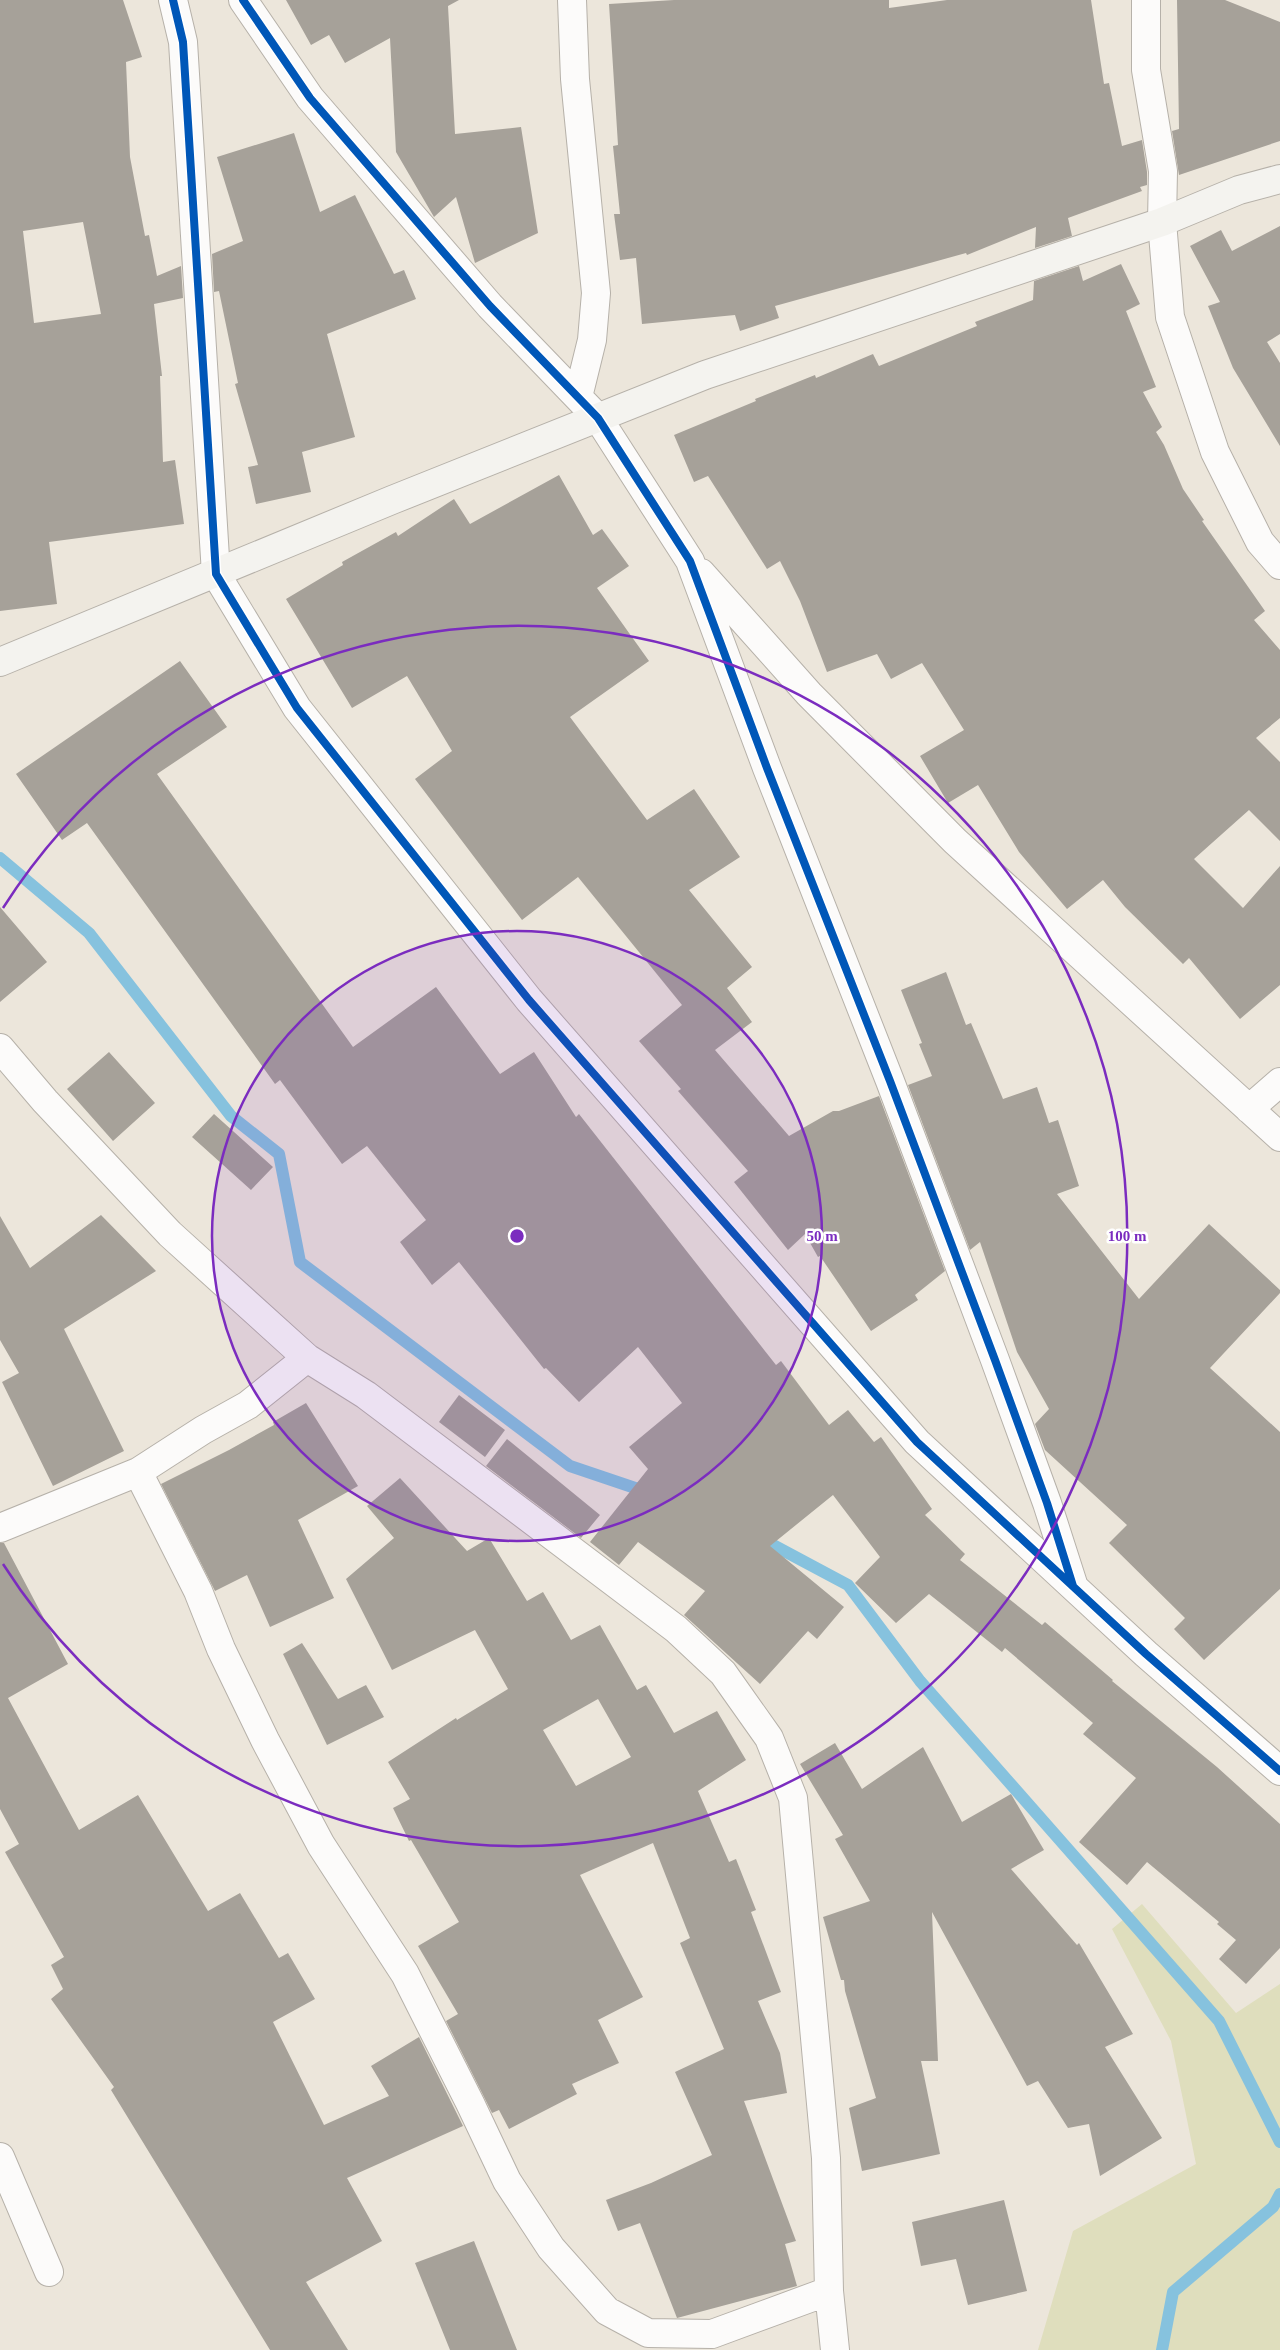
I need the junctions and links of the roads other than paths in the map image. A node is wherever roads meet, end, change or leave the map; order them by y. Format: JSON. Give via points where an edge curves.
{"nodes":[{"id":1,"x":173,"y":0,"type":"edge"},
{"id":2,"x":244,"y":0,"type":"edge"},
{"id":3,"x":572,"y":0,"type":"edge"},
{"id":4,"x":1146,"y":0,"type":"edge"},
{"id":5,"x":1280,"y":179,"type":"edge"},
{"id":6,"x":1162,"y":222,"type":"junction"},
{"id":7,"x":578,"y":397,"type":"junction"},
{"id":8,"x":598,"y":418,"type":"junction"},
{"id":9,"x":690,"y":561,"type":"junction"},
{"id":10,"x":1280,"y":565,"type":"edge"},
{"id":11,"x":216,"y":574,"type":"junction"},
{"id":12,"x":0,"y":662,"type":"edge"},
{"id":13,"x":0,"y":1048,"type":"edge"},
{"id":14,"x":1280,"y":1082,"type":"edge"},
{"id":15,"x":1249,"y":1109,"type":"junction"},
{"id":16,"x":1280,"y":1137,"type":"edge"},
{"id":17,"x":306,"y":1358,"type":"junction"},
{"id":18,"x":138,"y":1472,"type":"junction"},
{"id":19,"x":0,"y":1528,"type":"edge"},
{"id":20,"x":1074,"y":1588,"type":"junction"},
{"id":21,"x":1280,"y":1771,"type":"edge"},
{"id":22,"x":0,"y":2157,"type":"edge"},
{"id":23,"x":49,"y":2272,"type":"dead end"},
{"id":24,"x":829,"y":2291,"type":"junction"},
{"id":25,"x":835,"y":2350,"type":"edge"}],
"edges":[{"from":1,"to":11,"type":"street","via":[[183,42]]},
{"from":2,"to":7,"type":"street","via":[[310,98],[490,306]]},
{"from":3,"to":7,"type":"street","via":[[575,80],[596,292],[592,340]]},
{"from":4,"to":6,"type":"street","via":[[1146,70],[1163,171]]},
{"from":5,"to":6,"type":"street","via":[[1240,190]]},
{"from":6,"to":8,"type":"street","via":[[705,375]]},
{"from":6,"to":10,"type":"street","via":[[1170,317],[1215,452],[1260,542]]},
{"from":7,"to":8,"type":"street"},
{"from":8,"to":9,"type":"street"},
{"from":8,"to":11,"type":"street"},
{"from":9,"to":15,"type":"street","via":[[809,694],[955,841]]},
{"from":9,"to":20,"type":"street","via":[[995,1360],[1047,1502]]},
{"from":11,"to":12,"type":"street"},
{"from":11,"to":20,"type":"street","via":[[297,708],[530,1000],[917,1442]]},
{"from":13,"to":17,"type":"street","via":[[45,1101],[170,1234]]},
{"from":14,"to":15,"type":"street"},
{"from":15,"to":16,"type":"street"},
{"from":17,"to":18,"type":"street","via":[[248,1405]]},
{"from":17,"to":24,"type":"street","via":[[366,1395],[676,1629],[723,1673],[769,1738],[793,1798],[826,2158]]},
{"from":18,"to":19,"type":"street"},
{"from":18,"to":24,"type":"street","via":[[198,1591],[221,1649],[265,1740],[321,1845],[405,1974],[506,2181],[551,2248],[607,2312],[648,2333],[712,2334]]},
{"from":20,"to":21,"type":"street"},
{"from":22,"to":23,"type":"street"},
{"from":24,"to":25,"type":"street"}]}
